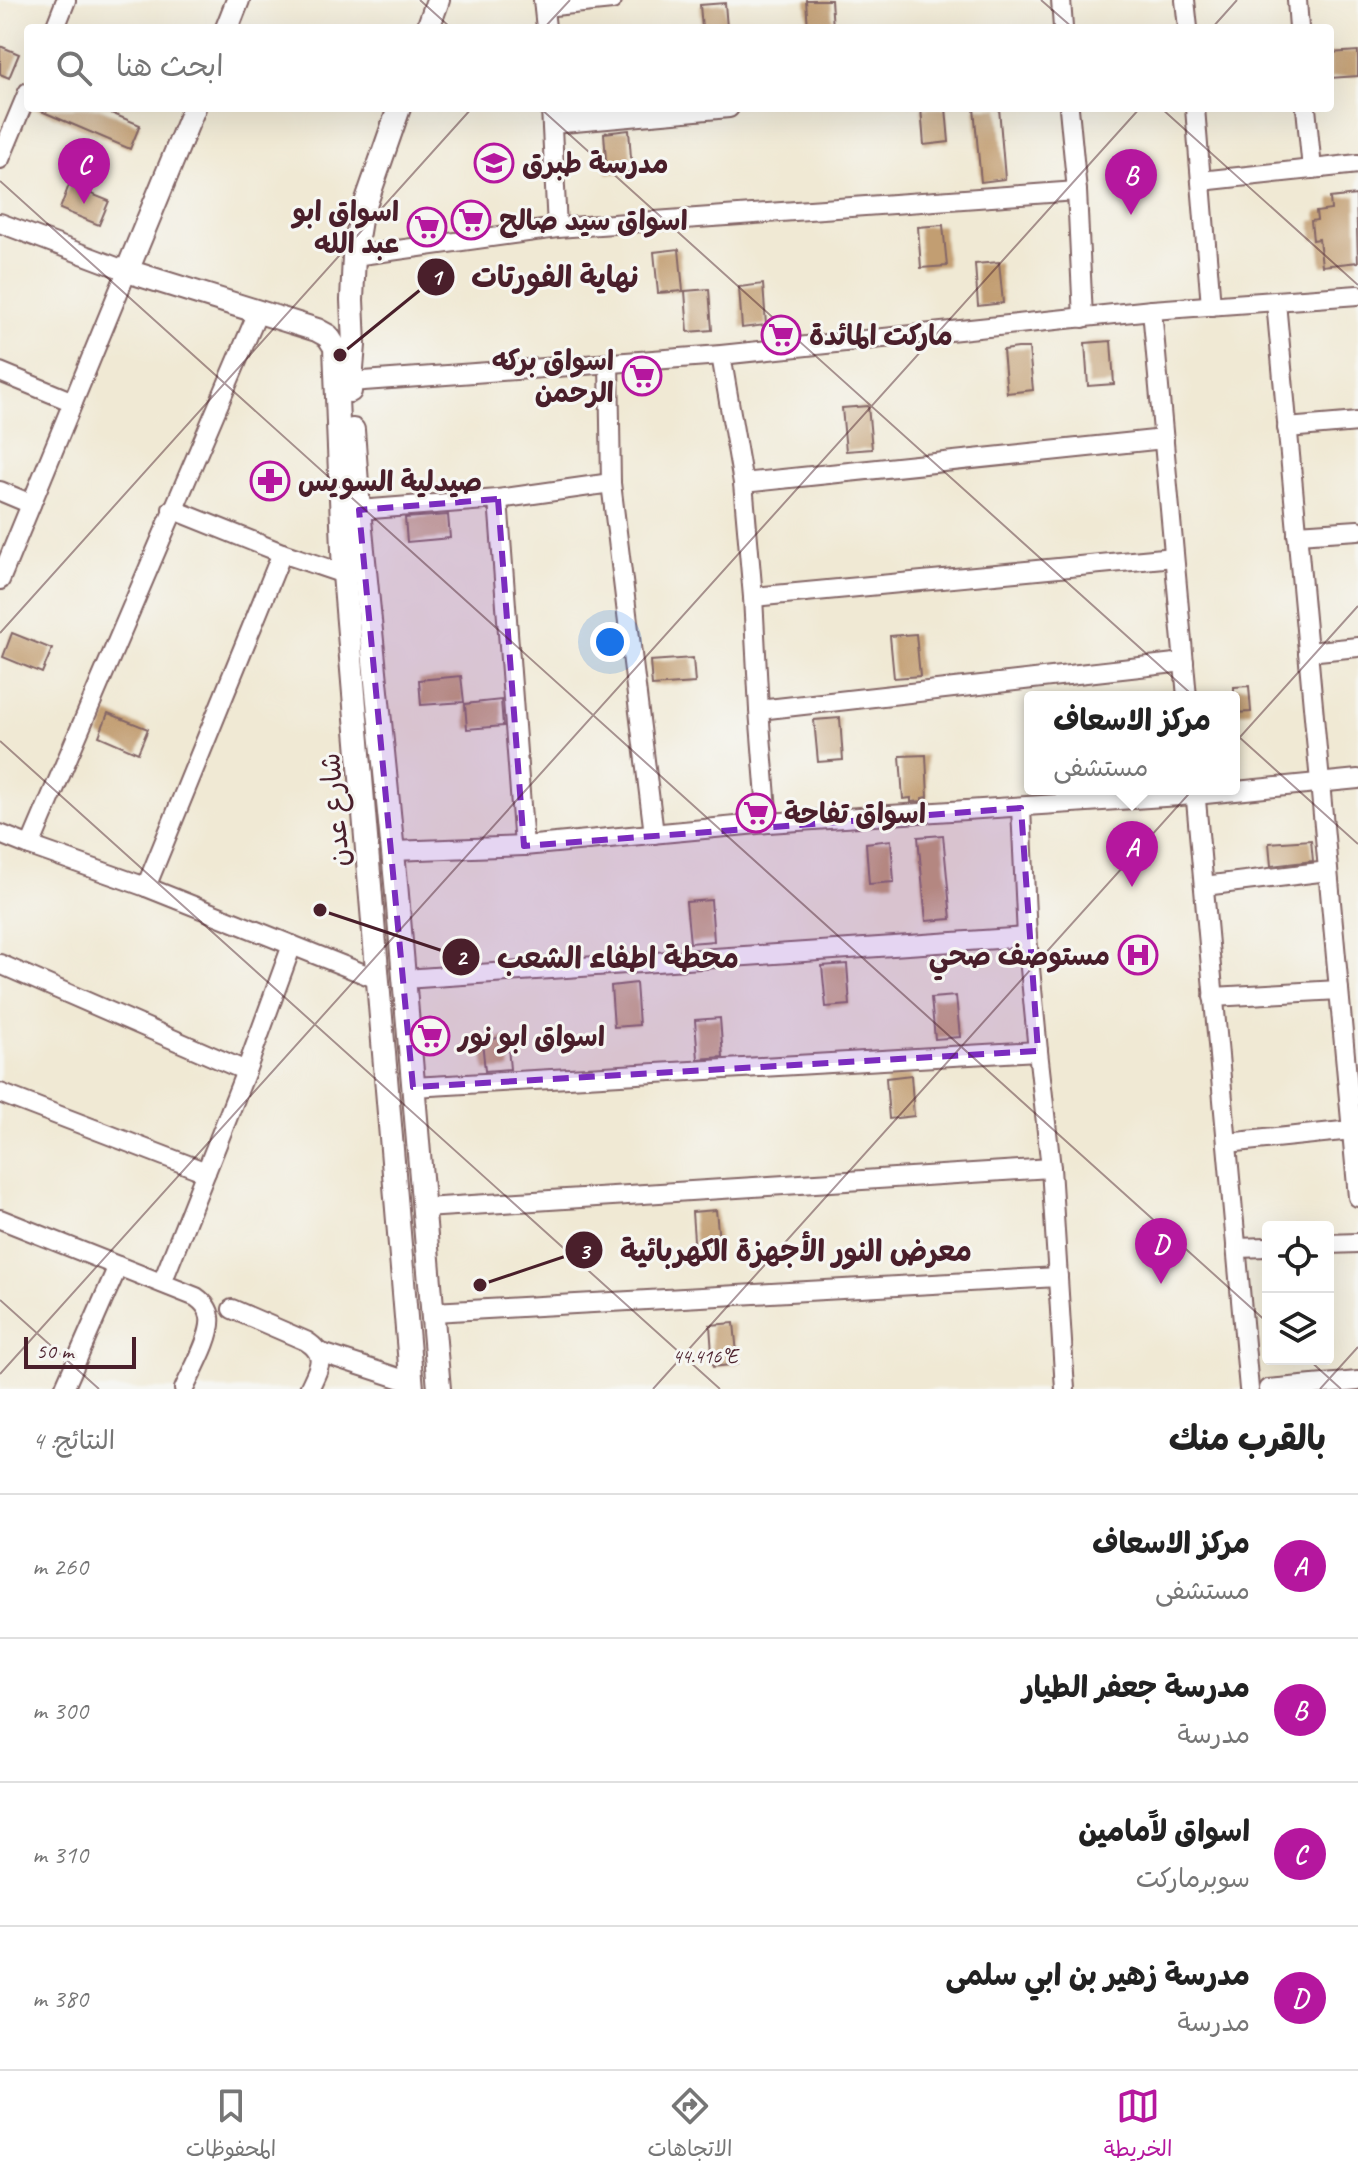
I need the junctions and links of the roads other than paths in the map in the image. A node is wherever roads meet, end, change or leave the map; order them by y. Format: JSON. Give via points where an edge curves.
{"nodes":[{"id":1,"x":66,"y":0,"type":"edge"},
{"id":2,"x":238,"y":0,"type":"edge"},
{"id":3,"x":438,"y":0,"type":"edge"},
{"id":4,"x":612,"y":0,"type":"edge"},
{"id":5,"x":1061,"y":0,"type":"edge"},
{"id":6,"x":1185,"y":0,"type":"edge"},
{"id":7,"x":1297,"y":0,"type":"edge"},
{"id":8,"x":544,"y":3,"type":"edge"},
{"id":9,"x":57,"y":24,"type":"edge"},
{"id":10,"x":229,"y":24,"type":"edge"},
{"id":11,"x":429,"y":24,"type":"edge"},
{"id":12,"x":546,"y":24,"type":"edge"},
{"id":13,"x":1063,"y":24,"type":"edge"},
{"id":14,"x":1188,"y":24,"type":"edge"},
{"id":15,"x":1299,"y":24,"type":"edge"},
{"id":16,"x":24,"y":102,"type":"edge"},
{"id":17,"x":192,"y":112,"type":"edge"},
{"id":18,"x":398,"y":112,"type":"edge"},
{"id":19,"x":640,"y":112,"type":"edge"},
{"id":20,"x":1069,"y":112,"type":"edge"},
{"id":21,"x":1195,"y":112,"type":"edge"},
{"id":22,"x":1306,"y":112,"type":"edge"},
{"id":23,"x":551,"y":116,"type":"edge"},
{"id":24,"x":0,"y":159,"type":"edge"},
{"id":25,"x":1358,"y":164,"type":"edge"},
{"id":26,"x":1312,"y":169,"type":"junction"},
{"id":27,"x":1201,"y":181,"type":"junction"},
{"id":28,"x":1077,"y":191,"type":"junction"},
{"id":29,"x":0,"y":223,"type":"edge"},
{"id":30,"x":557,"y":228,"type":"junction"},
{"id":31,"x":354,"y":256,"type":"junction"},
{"id":32,"x":127,"y":271,"type":"junction"},
{"id":33,"x":1358,"y":295,"type":"edge"},
{"id":34,"x":1276,"y":302,"type":"junction"},
{"id":35,"x":1211,"y":306,"type":"junction"},
{"id":36,"x":1152,"y":310,"type":"junction"},
{"id":37,"x":258,"y":312,"type":"junction"},
{"id":38,"x":1083,"y":318,"type":"junction"},
{"id":39,"x":721,"y":355,"type":"junction"},
{"id":40,"x":609,"y":362,"type":"junction"},
{"id":41,"x":0,"y":372,"type":"edge"},
{"id":42,"x":350,"y":382,"type":"junction"},
{"id":43,"x":73,"y":402,"type":"junction"},
{"id":44,"x":1358,"y":422,"type":"edge"},
{"id":45,"x":1287,"y":428,"type":"junction"},
{"id":46,"x":1164,"y":439,"type":"junction"},
{"id":47,"x":611,"y":483,"type":"junction"},
{"id":48,"x":743,"y":483,"type":"junction"},
{"id":49,"x":0,"y":491,"type":"edge"},
{"id":50,"x":498,"y":499,"type":"junction"},
{"id":51,"x":31,"y":504,"type":"junction"},
{"id":52,"x":172,"y":509,"type":"junction"},
{"id":53,"x":359,"y":510,"type":"junction"},
{"id":54,"x":1358,"y":530,"type":"edge"},
{"id":55,"x":1297,"y":534,"type":"junction"},
{"id":56,"x":282,"y":553,"type":"junction"},
{"id":57,"x":1174,"y":557,"type":"junction"},
{"id":58,"x":344,"y":574,"type":"junction"},
{"id":59,"x":0,"y":580,"type":"edge"},
{"id":60,"x":753,"y":597,"type":"junction"},
{"id":61,"x":1358,"y":647,"type":"edge"},
{"id":62,"x":1308,"y":652,"type":"junction"},
{"id":63,"x":1184,"y":662,"type":"junction"},
{"id":64,"x":1186,"y":691,"type":"edge"},
{"id":65,"x":759,"y":710,"type":"junction"},
{"id":66,"x":1358,"y":779,"type":"edge"},
{"id":67,"x":1320,"y":782,"type":"junction"},
{"id":68,"x":1240,"y":788,"type":"edge"},
{"id":69,"x":1162,"y":795,"type":"edge"},
{"id":70,"x":1195,"y":795,"type":"edge"},
{"id":71,"x":1021,"y":808,"type":"junction"},
{"id":72,"x":768,"y":823,"type":"junction"},
{"id":73,"x":0,"y":834,"type":"edge"},
{"id":74,"x":654,"y":834,"type":"junction"},
{"id":75,"x":30,"y":846,"type":"junction"},
{"id":76,"x":524,"y":846,"type":"junction"},
{"id":77,"x":393,"y":851,"type":"junction"},
{"id":78,"x":1328,"y":871,"type":"junction"},
{"id":79,"x":396,"y":883,"type":"junction"},
{"id":80,"x":1204,"y":886,"type":"junction"},
{"id":81,"x":146,"y":887,"type":"junction"},
{"id":82,"x":371,"y":896,"type":"junction"},
{"id":83,"x":1027,"y":937,"type":"junction"},
{"id":84,"x":292,"y":945,"type":"junction"},
{"id":85,"x":0,"y":964,"type":"edge"},
{"id":86,"x":377,"y":979,"type":"junction"},
{"id":87,"x":404,"y":979,"type":"junction"},
{"id":88,"x":1339,"y":990,"type":"junction"},
{"id":89,"x":1213,"y":997,"type":"junction"},
{"id":90,"x":1038,"y":1051,"type":"junction"},
{"id":91,"x":246,"y":1071,"type":"junction"},
{"id":92,"x":413,"y":1087,"type":"junction"},
{"id":93,"x":0,"y":1093,"type":"edge"},
{"id":94,"x":1352,"y":1130,"type":"junction"},
{"id":95,"x":1227,"y":1143,"type":"junction"},
{"id":96,"x":1051,"y":1168,"type":"junction"},
{"id":97,"x":206,"y":1172,"type":"junction"},
{"id":98,"x":1358,"y":1197,"type":"edge"},
{"id":99,"x":424,"y":1208,"type":"junction"},
{"id":100,"x":2,"y":1225,"type":"edge"},
{"id":101,"x":1358,"y":1243,"type":"edge"},
{"id":102,"x":1334,"y":1244,"type":"edge"},
{"id":103,"x":1262,"y":1247,"type":"edge"},
{"id":104,"x":1236,"y":1248,"type":"junction"},
{"id":105,"x":118,"y":1266,"type":"junction"},
{"id":106,"x":1058,"y":1277,"type":"junction"},
{"id":107,"x":162,"y":1283,"type":"junction"},
{"id":108,"x":232,"y":1309,"type":"dead end"},
{"id":109,"x":433,"y":1312,"type":"junction"},
{"id":110,"x":319,"y":1352,"type":"junction"},
{"id":111,"x":1358,"y":1381,"type":"edge"},
{"id":112,"x":412,"y":1385,"type":"edge"},
{"id":113,"x":64,"y":1389,"type":"edge"},
{"id":114,"x":184,"y":1389,"type":"edge"},
{"id":115,"x":309,"y":1389,"type":"edge"},
{"id":116,"x":439,"y":1389,"type":"edge"},
{"id":117,"x":1065,"y":1389,"type":"edge"},
{"id":118,"x":1249,"y":1389,"type":"edge"},
{"id":119,"x":1268,"y":1389,"type":"edge"}],
"edges":[{"from":1,"to":9,"type":"street"},
{"from":2,"to":10,"type":"street"},
{"from":3,"to":11,"type":"street"},
{"from":4,"to":8,"type":"street"},
{"from":5,"to":13,"type":"street"},
{"from":6,"to":14,"type":"street"},
{"from":7,"to":15,"type":"street"},
{"from":8,"to":12,"type":"street"},
{"from":16,"to":24,"type":"street"},
{"from":17,"to":32,"type":"street"},
{"from":18,"to":31,"type":"street","name":"شارع عدن","via":[[360,220]]},
{"from":19,"to":23,"type":"street"},
{"from":20,"to":28,"type":"street"},
{"from":21,"to":27,"type":"street"},
{"from":22,"to":26,"type":"street"},
{"from":23,"to":30,"type":"street"},
{"from":25,"to":26,"type":"street"},
{"from":26,"to":27,"type":"street"},
{"from":27,"to":35,"type":"street"},
{"from":28,"to":30,"type":"street"},
{"from":28,"to":38,"type":"street"},
{"from":29,"to":32,"type":"street"},
{"from":30,"to":31,"type":"street"},
{"from":31,"to":42,"type":"street","name":"شارع عدن"},
{"from":32,"to":37,"type":"street"},
{"from":32,"to":43,"type":"street"},
{"from":33,"to":34,"type":"street"},
{"from":34,"to":35,"type":"street"},
{"from":34,"to":45,"type":"street"},
{"from":35,"to":36,"type":"street"},
{"from":36,"to":38,"type":"street"},
{"from":36,"to":46,"type":"street"},
{"from":37,"to":52,"type":"street"},
{"from":37,"to":58,"type":"street","name":"شارع عدن","via":[[317,330],[332,341]]},
{"from":38,"to":39,"type":"street"},
{"from":39,"to":40,"type":"street"},
{"from":39,"to":48,"type":"street"},
{"from":40,"to":42,"type":"street"},
{"from":40,"to":47,"type":"street"},
{"from":41,"to":43,"type":"street"},
{"from":42,"to":53,"type":"street","name":"شارع عدن"},
{"from":43,"to":51,"type":"street"},
{"from":44,"to":45,"type":"street"},
{"from":45,"to":55,"type":"street"},
{"from":46,"to":48,"type":"street"},
{"from":46,"to":57,"type":"street"},
{"from":47,"to":50,"type":"street"},
{"from":47,"to":74,"type":"street"},
{"from":48,"to":60,"type":"street"},
{"from":49,"to":51,"type":"street"},
{"from":50,"to":53,"type":"street"},
{"from":50,"to":76,"type":"street"},
{"from":51,"to":59,"type":"street"},
{"from":52,"to":56,"type":"street"},
{"from":52,"to":75,"type":"street"},
{"from":53,"to":77,"type":"street","name":"شارع عدن"},
{"from":54,"to":55,"type":"street"},
{"from":55,"to":62,"type":"street"},
{"from":56,"to":58,"type":"street"},
{"from":56,"to":81,"type":"street"},
{"from":57,"to":60,"type":"street"},
{"from":57,"to":63,"type":"street"},
{"from":58,"to":82,"type":"street","name":"شارع عدن"},
{"from":60,"to":65,"type":"street"},
{"from":61,"to":62,"type":"street"},
{"from":62,"to":67,"type":"street"},
{"from":63,"to":64,"type":"street"},
{"from":63,"to":65,"type":"street"},
{"from":65,"to":72,"type":"street"},
{"from":66,"to":67,"type":"street"},
{"from":67,"to":68,"type":"street"},
{"from":67,"to":78,"type":"street"},
{"from":69,"to":71,"type":"street"},
{"from":70,"to":80,"type":"street"},
{"from":71,"to":72,"type":"street"},
{"from":71,"to":83,"type":"street"},
{"from":72,"to":74,"type":"street"},
{"from":73,"to":75,"type":"street"},
{"from":74,"to":76,"type":"street"},
{"from":75,"to":81,"type":"street"},
{"from":76,"to":77,"type":"street"},
{"from":77,"to":79,"type":"street","name":"شارع عدن"},
{"from":78,"to":80,"type":"street"},
{"from":78,"to":88,"type":"street"},
{"from":79,"to":82,"type":"street"},
{"from":79,"to":87,"type":"street","name":"شارع عدن"},
{"from":80,"to":89,"type":"street"},
{"from":81,"to":84,"type":"street"},
{"from":82,"to":86,"type":"street","name":"شارع عدن"},
{"from":83,"to":87,"type":"street"},
{"from":83,"to":90,"type":"street"},
{"from":84,"to":86,"type":"street"},
{"from":84,"to":91,"type":"street"},
{"from":85,"to":91,"type":"street"},
{"from":86,"to":112,"type":"street","name":"شارع عدن"},
{"from":87,"to":92,"type":"street","name":"شارع عدن"},
{"from":88,"to":89,"type":"street"},
{"from":88,"to":94,"type":"street"},
{"from":89,"to":95,"type":"street"},
{"from":90,"to":92,"type":"street"},
{"from":90,"to":96,"type":"street"},
{"from":91,"to":97,"type":"street"},
{"from":92,"to":99,"type":"street","name":"شارع عدن"},
{"from":93,"to":97,"type":"street"},
{"from":94,"to":95,"type":"street"},
{"from":94,"to":98,"type":"street"},
{"from":95,"to":104,"type":"street"},
{"from":96,"to":99,"type":"street"},
{"from":96,"to":106,"type":"street"},
{"from":97,"to":107,"type":"street"},
{"from":99,"to":109,"type":"street","name":"شارع عدن"},
{"from":100,"to":105,"type":"street"},
{"from":101,"to":102,"type":"street"},
{"from":103,"to":104,"type":"street"},
{"from":104,"to":118,"type":"street"},
{"from":105,"to":107,"type":"street"},
{"from":105,"to":113,"type":"street"},
{"from":106,"to":109,"type":"street"},
{"from":106,"to":117,"type":"street"},
{"from":107,"to":114,"type":"street","via":[[202,1301],[211,1320]]},
{"from":108,"to":110,"type":"street","via":[[306,1341]]},
{"from":109,"to":116,"type":"street","name":"شارع عدن"},
{"from":110,"to":112,"type":"street"},
{"from":110,"to":115,"type":"street"},
{"from":111,"to":119,"type":"street"}]}
